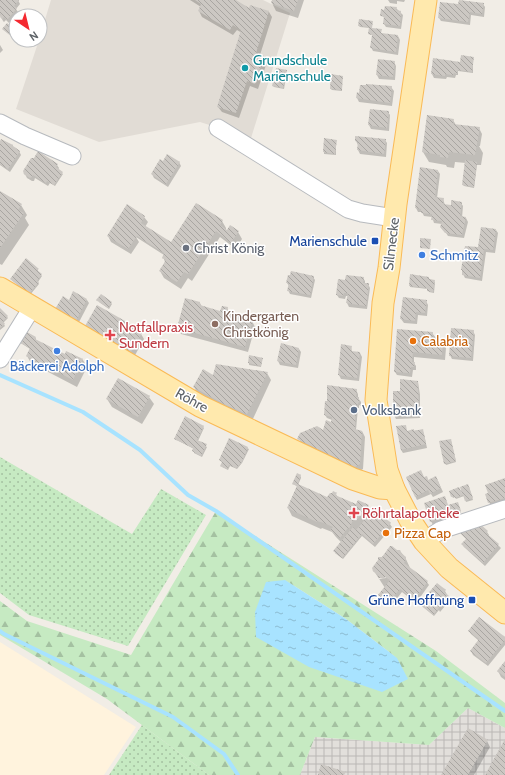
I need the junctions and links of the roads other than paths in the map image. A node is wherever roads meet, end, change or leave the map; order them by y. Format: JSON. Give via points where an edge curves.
{"nodes":[{"id":1,"x":426,"y":0,"type":"edge"},
{"id":2,"x":0,"y":123,"type":"edge"},
{"id":3,"x":218,"y":128,"type":"dead end"},
{"id":4,"x":72,"y":156,"type":"dead end"},
{"id":5,"x":394,"y":218,"type":"junction"},
{"id":6,"x":0,"y":288,"type":"edge"},
{"id":7,"x":33,"y":306,"type":"junction"},
{"id":8,"x":0,"y":359,"type":"edge"},
{"id":9,"x":394,"y":489,"type":"junction"},
{"id":10,"x":505,"y":509,"type":"edge"},
{"id":11,"x":424,"y":541,"type":"junction"},
{"id":12,"x":505,"y":613,"type":"edge"}],
"edges":[{"from":1,"to":5,"type":"main road","name":"Silmecke"},
{"from":2,"to":4,"type":"street"},
{"from":3,"to":5,"type":"street","via":[[348,208]]},
{"from":5,"to":9,"type":"main road","name":"Silmecke","via":[[382,311],[376,400],[387,470]]},
{"from":6,"to":7,"type":"main road","name":"Röhre"},
{"from":7,"to":8,"type":"street"},
{"from":7,"to":9,"type":"main road","name":"Röhre","via":[[200,406],[353,480],[380,488]]},
{"from":9,"to":11,"type":"main road","name":"Silmecke"},
{"from":10,"to":11,"type":"street","via":[[441,530]]},
{"from":11,"to":12,"type":"main road","name":"Silmecke","via":[[449,568]]}]}
